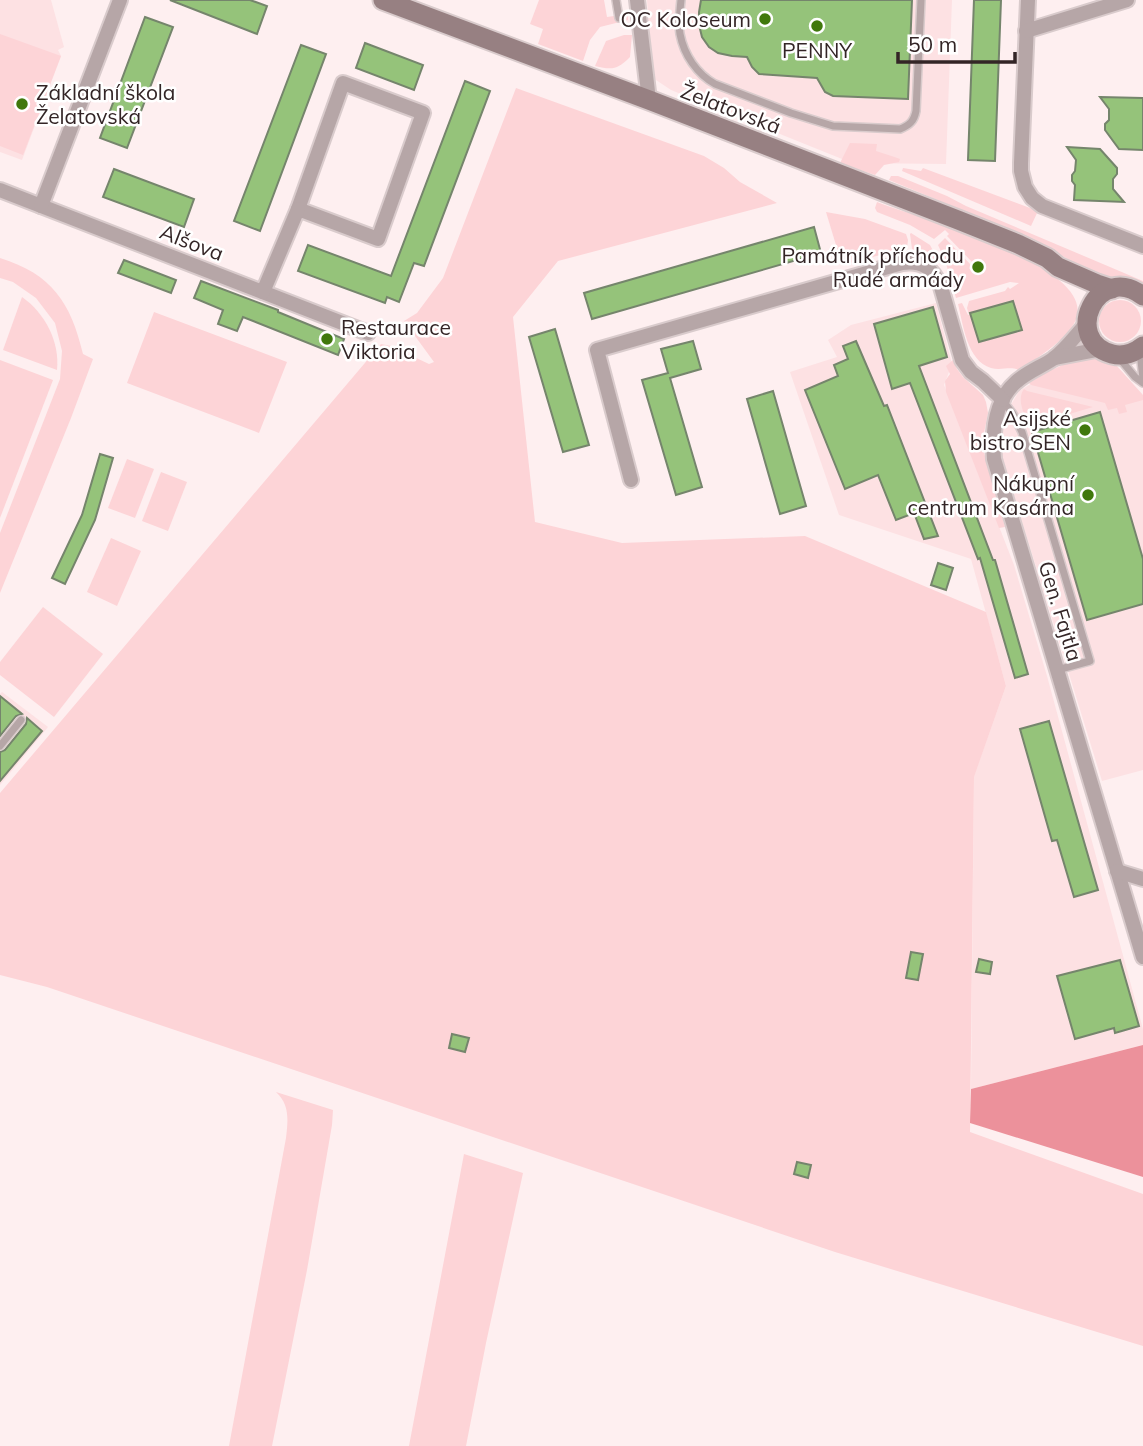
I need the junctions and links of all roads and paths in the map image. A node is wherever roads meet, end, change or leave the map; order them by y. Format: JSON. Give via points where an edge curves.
{"nodes":[{"id":1,"x":120,"y":0,"type":"edge"},
{"id":2,"x":383,"y":0,"type":"edge"},
{"id":3,"x":616,"y":0,"type":"edge"},
{"id":4,"x":637,"y":0,"type":"edge"},
{"id":5,"x":681,"y":0,"type":"edge"},
{"id":6,"x":921,"y":0,"type":"edge"},
{"id":7,"x":1028,"y":0,"type":"edge"},
{"id":8,"x":1127,"y":0,"type":"edge"},
{"id":9,"x":619,"y":18,"type":"dead end"},
{"id":10,"x":1026,"y":31,"type":"junction"},
{"id":11,"x":649,"y":100,"type":"junction"},
{"id":12,"x":0,"y":190,"type":"edge"},
{"id":13,"x":41,"y":206,"type":"junction"},
{"id":14,"x":298,"y":209,"type":"junction"},
{"id":15,"x":1143,"y":246,"type":"edge"},
{"id":16,"x":1058,"y":267,"type":"junction"},
{"id":17,"x":1112,"y":289,"type":"junction"},
{"id":18,"x":263,"y":292,"type":"junction"},
{"id":19,"x":1143,"y":296,"type":"edge"},
{"id":20,"x":1088,"y":316,"type":"junction"},
{"id":21,"x":368,"y":332,"type":"dead end"},
{"id":22,"x":1142,"y":347,"type":"edge"},
{"id":23,"x":1107,"y":351,"type":"junction"},
{"id":24,"x":1054,"y":358,"type":"junction"},
{"id":25,"x":1143,"y":380,"type":"edge"},
{"id":26,"x":1003,"y":400,"type":"junction"},
{"id":27,"x":631,"y":480,"type":"dead end"},
{"id":28,"x":1056,"y":670,"type":"junction"},
{"id":29,"x":22,"y":720,"type":"dead end"},
{"id":30,"x":0,"y":746,"type":"edge"},
{"id":31,"x":1116,"y":871,"type":"junction"},
{"id":32,"x":1143,"y":879,"type":"edge"},
{"id":33,"x":1143,"y":957,"type":"edge"}],
"edges":[{"from":1,"to":13,"type":"street"},
{"from":2,"to":11,"type":"main road","name":"Želatovská"},
{"from":3,"to":9,"type":"lane"},
{"from":4,"to":11,"type":"street"},
{"from":5,"to":6,"type":"lane","via":[[680,35],[689,58],[705,79],[833,126],[900,129],[909,126],[916,111]]},
{"from":7,"to":10,"type":"street"},
{"from":8,"to":10,"type":"street"},
{"from":10,"to":15,"type":"street","via":[[1021,171],[1025,187],[1049,209]]},
{"from":11,"to":16,"type":"main road","name":"Želatovská","via":[[996,235]]},
{"from":12,"to":13,"type":"street","name":"Alšova"},
{"from":13,"to":18,"type":"street","name":"Alšova"},
{"from":14,"to":14,"type":"street","via":[[378,239],[423,113],[343,83]]},
{"from":14,"to":18,"type":"street"},
{"from":16,"to":17,"type":"main road","name":"Želatovská"},
{"from":16,"to":20,"type":"main road","name":"Želatovská","via":[[1076,288]]},
{"from":17,"to":19,"type":"main road","name":"Želatovská","via":[[1128,288]]},
{"from":17,"to":20,"type":"main road","via":[[1098,296]]},
{"from":18,"to":21,"type":"street","name":"Alšova"},
{"from":20,"to":23,"type":"main road","name":"Želatovská","via":[[1091,337]]},
{"from":20,"to":24,"type":"street","name":"Gen. Fajtla"},
{"from":22,"to":23,"type":"main road","via":[[1126,355]]},
{"from":22,"to":25,"type":"lane"},
{"from":23,"to":24,"type":"street","name":"Gen. Fajtla"},
{"from":23,"to":25,"type":"lane"},
{"from":24,"to":26,"type":"street","name":"Gen. Fajtla","via":[[1015,383]]},
{"from":26,"to":27,"type":"street","via":[[962,360],[935,276],[924,265],[902,263],[597,350]]},
{"from":26,"to":28,"type":"street","name":"Gen. Fajtla","via":[[995,421],[994,459]]},
{"from":26,"to":28,"type":"lane","via":[[1022,432],[1090,661]]},
{"from":28,"to":31,"type":"street","name":"Gen. Fajtla"},
{"from":29,"to":30,"type":"lane"},
{"from":31,"to":32,"type":"street"},
{"from":31,"to":33,"type":"street","name":"Gen. Fajtla"}]}
